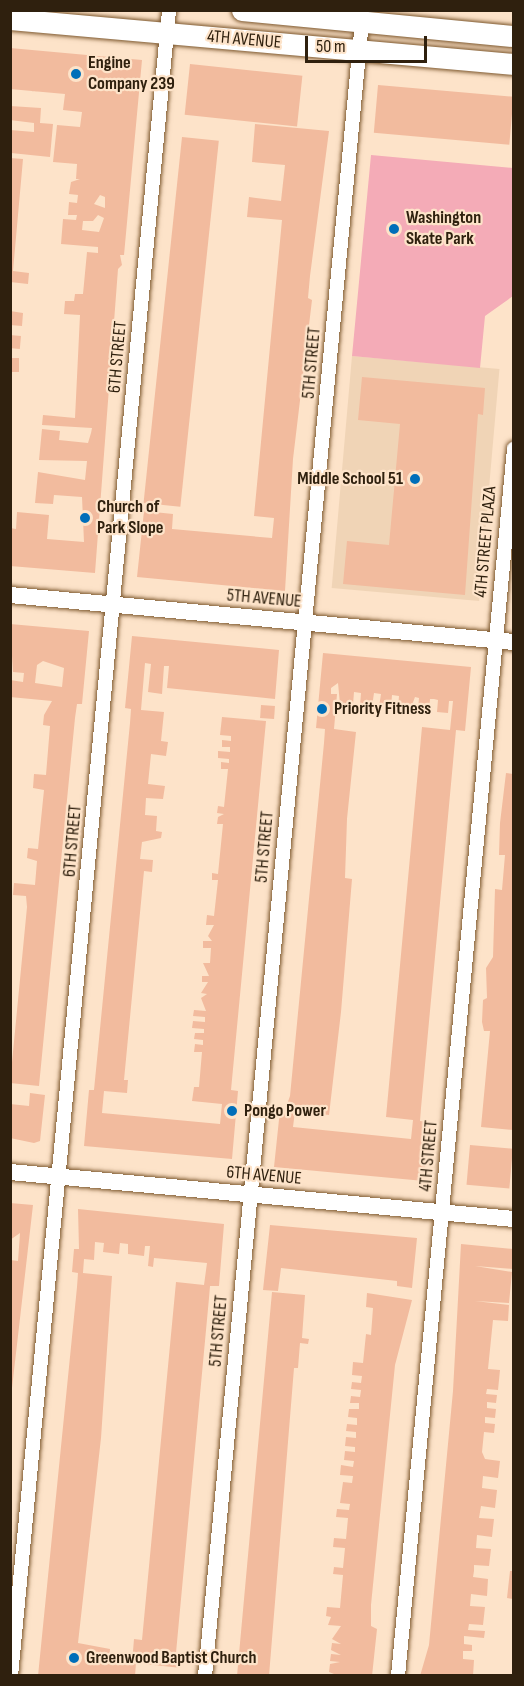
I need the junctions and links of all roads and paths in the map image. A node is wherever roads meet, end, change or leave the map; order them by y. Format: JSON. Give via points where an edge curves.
{"nodes":[{"id":1,"x":170,"y":10,"type":"edge"},
{"id":2,"x":242,"y":10,"type":"edge"},
{"id":3,"x":10,"y":19,"type":"edge"},
{"id":4,"x":362,"y":22,"type":"junction"},
{"id":5,"x":167,"y":33,"type":"junction"},
{"id":6,"x":513,"y":36,"type":"edge"},
{"id":7,"x":359,"y":50,"type":"junction"},
{"id":8,"x":513,"y":64,"type":"edge"},
{"id":9,"x":513,"y":447,"type":"edge"},
{"id":10,"x":10,"y":595,"type":"edge"},
{"id":11,"x":113,"y":604,"type":"junction"},
{"id":12,"x":305,"y":623,"type":"junction"},
{"id":13,"x":495,"y":641,"type":"junction"},
{"id":14,"x":513,"y":642,"type":"edge"},
{"id":15,"x":10,"y":1172,"type":"edge"},
{"id":16,"x":59,"y":1176,"type":"junction"},
{"id":17,"x":250,"y":1194,"type":"junction"},
{"id":18,"x":442,"y":1212,"type":"junction"},
{"id":19,"x":513,"y":1219,"type":"edge"},
{"id":20,"x":12,"y":1676,"type":"edge"},
{"id":21,"x":204,"y":1676,"type":"edge"},
{"id":22,"x":398,"y":1676,"type":"edge"}],
"edges":[{"from":1,"to":5,"type":"street","name":"6TH STREET"},
{"from":2,"to":4,"type":"main road","name":"4TH AVENUE"},
{"from":3,"to":5,"type":"main road","name":"4TH AVENUE"},
{"from":4,"to":6,"type":"main road","name":"4TH AVENUE"},
{"from":4,"to":7,"type":"street","name":"5TH STREET"},
{"from":5,"to":7,"type":"main road","name":"4TH AVENUE"},
{"from":5,"to":11,"type":"street","name":"6TH STREET"},
{"from":7,"to":8,"type":"main road","name":"4TH AVENUE"},
{"from":7,"to":12,"type":"street","name":"5TH STREET"},
{"from":9,"to":13,"type":"street","name":"4TH STREET PLAZA"},
{"from":10,"to":11,"type":"street","name":"5TH AVENUE"},
{"from":11,"to":12,"type":"street","name":"5TH AVENUE"},
{"from":11,"to":16,"type":"street","name":"6TH STREET"},
{"from":12,"to":13,"type":"street","name":"5TH AVENUE"},
{"from":12,"to":17,"type":"street","name":"5TH STREET"},
{"from":13,"to":14,"type":"street","name":"5TH AVENUE"},
{"from":13,"to":18,"type":"street","name":"4TH STREET"},
{"from":15,"to":16,"type":"street","name":"6TH AVENUE"},
{"from":16,"to":17,"type":"street","name":"6TH AVENUE"},
{"from":16,"to":20,"type":"street","name":"6TH STREET"},
{"from":17,"to":18,"type":"street","name":"6TH AVENUE"},
{"from":17,"to":21,"type":"street","name":"5TH STREET"},
{"from":18,"to":19,"type":"street","name":"6TH AVENUE"},
{"from":18,"to":22,"type":"street","name":"4TH STREET"}]}
